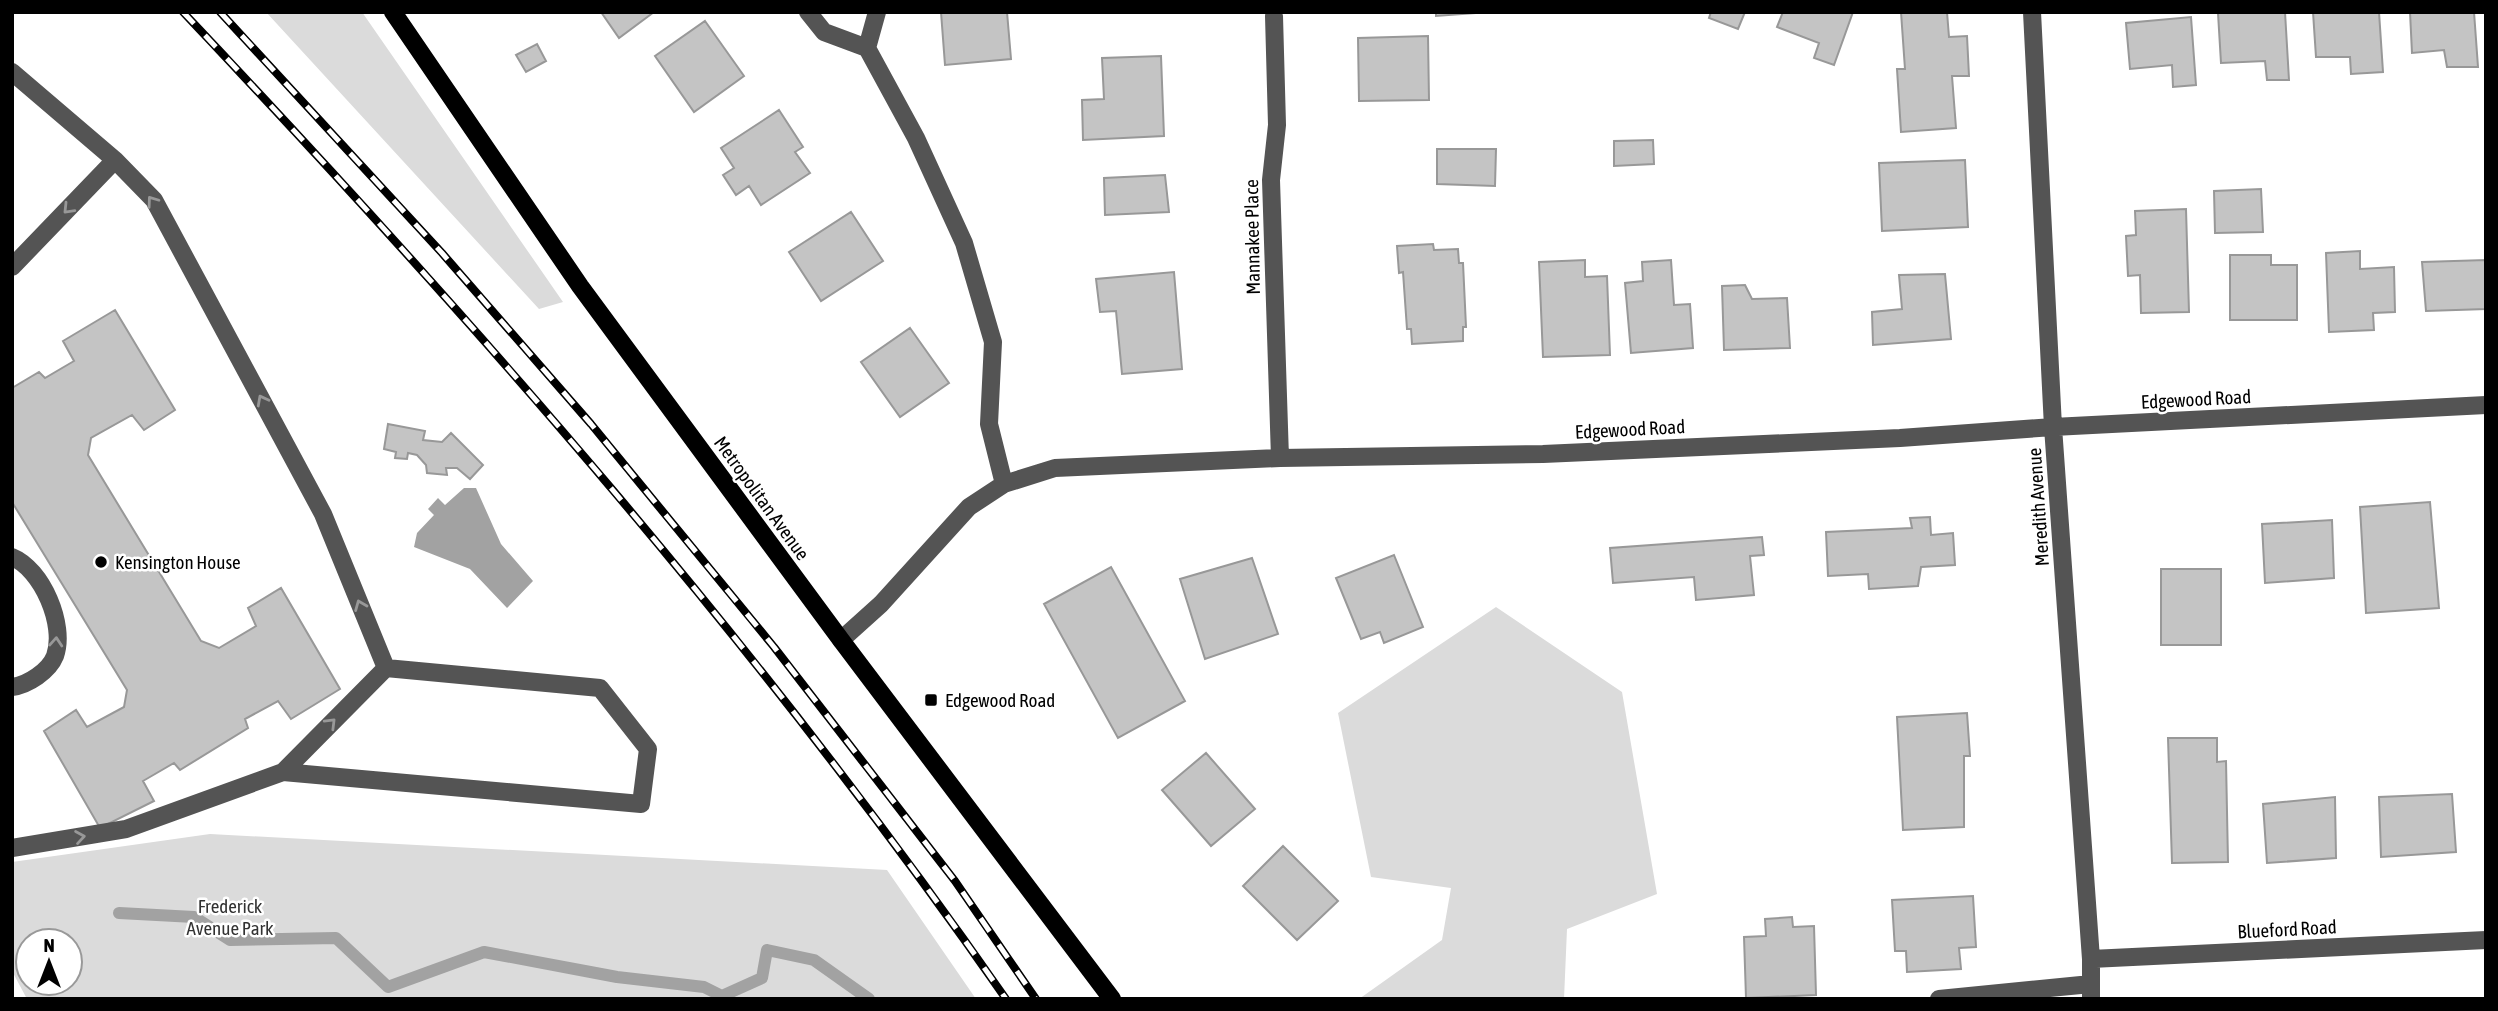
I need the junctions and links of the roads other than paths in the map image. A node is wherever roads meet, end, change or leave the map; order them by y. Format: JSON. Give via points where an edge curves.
{"nodes":[{"id":1,"x":393,"y":12,"type":"edge"},
{"id":2,"x":808,"y":12,"type":"edge"},
{"id":3,"x":877,"y":12,"type":"edge"},
{"id":4,"x":2032,"y":12,"type":"edge"},
{"id":5,"x":1274,"y":16,"type":"dead end"},
{"id":6,"x":867,"y":48,"type":"junction"},
{"id":7,"x":12,"y":72,"type":"edge"},
{"id":8,"x":116,"y":160,"type":"junction"},
{"id":9,"x":12,"y":267,"type":"edge"},
{"id":10,"x":2486,"y":405,"type":"edge"},
{"id":11,"x":2053,"y":427,"type":"junction"},
{"id":12,"x":1280,"y":458,"type":"junction"},
{"id":13,"x":1004,"y":484,"type":"junction"},
{"id":14,"x":12,"y":557,"type":"edge"},
{"id":15,"x":841,"y":640,"type":"junction"},
{"id":16,"x":386,"y":668,"type":"junction"},
{"id":17,"x":12,"y":687,"type":"edge"},
{"id":18,"x":283,"y":772,"type":"junction"},
{"id":19,"x":12,"y":848,"type":"edge"},
{"id":20,"x":2486,"y":940,"type":"edge"},
{"id":21,"x":2091,"y":959,"type":"junction"},
{"id":22,"x":2091,"y":992,"type":"edge"},
{"id":23,"x":1112,"y":999,"type":"edge"},
{"id":24,"x":1939,"y":999,"type":"edge"}],
"edges":[{"from":1,"to":15,"type":"main road","name":"Metropolitan Avenue","via":[[580,286]]},
{"from":2,"to":6,"type":"street","via":[[824,32]]},
{"from":3,"to":6,"type":"street"},
{"from":4,"to":11,"type":"street","name":"Meredith Avenue"},
{"from":5,"to":12,"type":"street","name":"Mannakee Place","via":[[1277,125],[1271,180]]},
{"from":6,"to":13,"type":"street","via":[[916,138],[964,243],[993,342],[989,424]]},
{"from":7,"to":8,"type":"street"},
{"from":8,"to":9,"type":"street","one_way":true},
{"from":16,"to":8,"type":"street","one_way":true,"via":[[317,502],[153,200]]},
{"from":10,"to":11,"type":"street","name":"Edgewood Road"},
{"from":11,"to":12,"type":"street","name":"Edgewood Road","via":[[1543,454]]},
{"from":11,"to":21,"type":"street","name":"Meredith Avenue"},
{"from":12,"to":13,"type":"street","name":"Edgewood Road","via":[[1055,468]]},
{"from":13,"to":15,"type":"street","name":"Edgewood Road","via":[[969,507],[881,604]]},
{"from":17,"to":14,"type":"street","one_way":true,"via":[[37,677],[55,657],[57,636],[44,586],[21,560]]},
{"from":15,"to":23,"type":"main road","name":"Metropolitan Avenue"},
{"from":18,"to":16,"type":"street","one_way":true},
{"from":16,"to":18,"type":"street","via":[[600,688],[648,749],[640,804]]},
{"from":19,"to":18,"type":"street","one_way":true,"via":[[126,829]]},
{"from":20,"to":21,"type":"street","name":"Blueford Road"},
{"from":21,"to":22,"type":"street","name":"Meredith Avenue"},
{"from":22,"to":24,"type":"street"}]}
